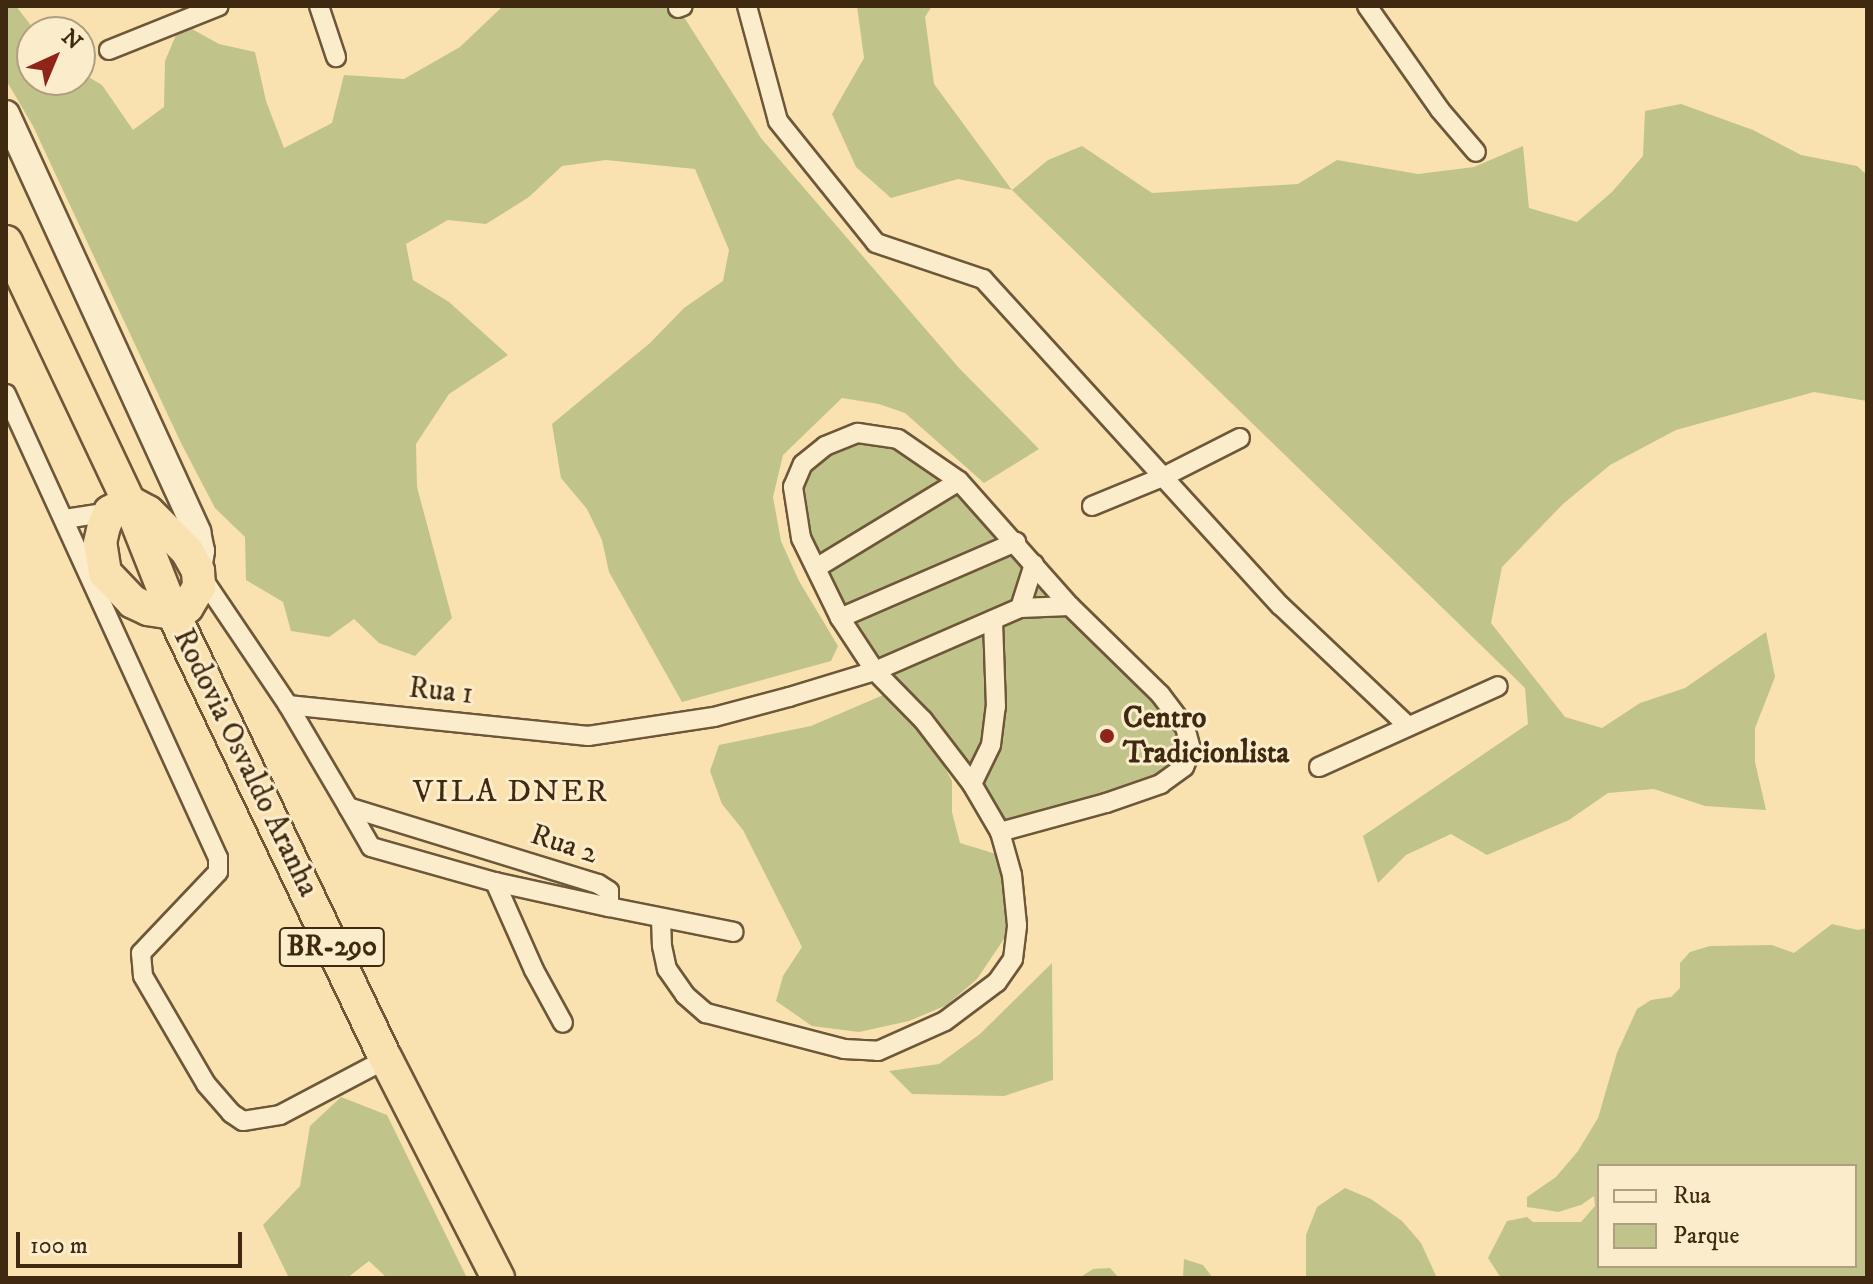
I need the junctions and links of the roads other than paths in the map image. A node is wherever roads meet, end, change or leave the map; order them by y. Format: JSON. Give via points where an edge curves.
{"nodes":[{"id":1,"x":219,"y":6,"type":"edge"},
{"id":2,"x":319,"y":6,"type":"edge"},
{"id":3,"x":747,"y":6,"type":"edge"},
{"id":4,"x":1367,"y":6,"type":"edge"},
{"id":5,"x":109,"y":50,"type":"dead end"},
{"id":6,"x":336,"y":57,"type":"dead end"},
{"id":7,"x":6,"y":114,"type":"edge"},
{"id":8,"x":1476,"y":152,"type":"dead end"},
{"id":9,"x":6,"y":242,"type":"edge"},
{"id":10,"x":6,"y":394,"type":"edge"},
{"id":11,"x":1240,"y":438,"type":"dead end"},
{"id":12,"x":1165,"y":476,"type":"junction"},
{"id":13,"x":959,"y":481,"type":"junction"},
{"id":14,"x":1092,"y":506,"type":"dead end"},
{"id":15,"x":119,"y":507,"type":"junction"},
{"id":16,"x":65,"y":519,"type":"junction"},
{"id":17,"x":1016,"y":542,"type":"junction"},
{"id":18,"x":1034,"y":564,"type":"junction"},
{"id":19,"x":816,"y":568,"type":"junction"},
{"id":20,"x":198,"y":571,"type":"junction"},
{"id":21,"x":98,"y":576,"type":"junction"},
{"id":22,"x":1070,"y":606,"type":"junction"},
{"id":23,"x":1020,"y":608,"type":"junction"},
{"id":24,"x":173,"y":613,"type":"junction"},
{"id":25,"x":840,"y":618,"type":"junction"},
{"id":26,"x":993,"y":620,"type":"junction"},
{"id":27,"x":875,"y":671,"type":"junction"},
{"id":28,"x":1498,"y":686,"type":"dead end"},
{"id":29,"x":288,"y":705,"type":"junction"},
{"id":30,"x":1408,"y":726,"type":"junction"},
{"id":31,"x":1319,"y":767,"type":"dead end"},
{"id":32,"x":972,"y":784,"type":"junction"},
{"id":33,"x":348,"y":807,"type":"junction"},
{"id":34,"x":1000,"y":832,"type":"junction"},
{"id":35,"x":495,"y":882,"type":"junction"},
{"id":36,"x":609,"y":907,"type":"junction"},
{"id":37,"x":661,"y":918,"type":"junction"},
{"id":38,"x":734,"y":932,"type":"dead end"},
{"id":39,"x":563,"y":1023,"type":"dead end"},
{"id":40,"x":386,"y":1059,"type":"junction"},
{"id":41,"x":498,"y":1278,"type":"edge"}],
"edges":[{"from":1,"to":5,"type":"street"},
{"from":2,"to":6,"type":"street"},
{"from":3,"to":12,"type":"street","via":[[778,121],[876,243],[983,279]]},
{"from":4,"to":8,"type":"street"},
{"from":7,"to":20,"type":"street","via":[[197,532]]},
{"from":9,"to":15,"type":"highway","name":"Rodovia Osvaldo Aranha","number":"BR-290"},
{"from":10,"to":16,"type":"street"},
{"from":11,"to":12,"type":"street"},
{"from":12,"to":14,"type":"street"},
{"from":12,"to":30,"type":"street","via":[[1281,606]]},
{"from":13,"to":17,"type":"street"},
{"from":13,"to":19,"type":"street"},
{"from":13,"to":19,"type":"street","via":[[898,439],[858,433],[825,446],[803,464],[793,487],[801,538]]},
{"from":15,"to":16,"type":"street"},
{"from":15,"to":20,"type":"highway","via":[[166,528]]},
{"from":15,"to":21,"type":"highway","via":[[100,543]]},
{"from":15,"to":24,"type":"highway","name":"Rodovia Osvaldo Aranha","number":"BR-290"},
{"from":16,"to":21,"type":"street"},
{"from":17,"to":18,"type":"street"},
{"from":17,"to":25,"type":"street"},
{"from":18,"to":22,"type":"street"},
{"from":18,"to":23,"type":"street"},
{"from":19,"to":25,"type":"street"},
{"from":20,"to":24,"type":"highway","via":[[195,599]]},
{"from":20,"to":29,"type":"street","name":"Rua 2"},
{"from":21,"to":24,"type":"highway","via":[[133,602]]},
{"from":21,"to":40,"type":"street","via":[[218,858],[218,872],[141,953],[140,964],[206,1084],[231,1113],[243,1121],[258,1121],[280,1115]]},
{"from":22,"to":23,"type":"street"},
{"from":22,"to":34,"type":"street","via":[[1160,694],[1185,727],[1191,750],[1184,767],[1161,784]]},
{"from":23,"to":26,"type":"street","name":"Rua 1"},
{"from":24,"to":40,"type":"highway","name":"Rodovia Osvaldo Aranha","number":"BR-290"},
{"from":25,"to":27,"type":"street"},
{"from":26,"to":27,"type":"street","name":"Rua 1"},
{"from":26,"to":32,"type":"street","via":[[996,707],[991,745]]},
{"from":27,"to":29,"type":"street","name":"Rua 1","via":[[714,717],[588,736]]},
{"from":27,"to":32,"type":"street","via":[[923,720]]},
{"from":28,"to":30,"type":"street"},
{"from":29,"to":33,"type":"street","name":"Rua 2"},
{"from":30,"to":31,"type":"street"},
{"from":32,"to":34,"type":"street"},
{"from":33,"to":35,"type":"street","name":"Rua 2","via":[[371,847]]},
{"from":33,"to":36,"type":"street","name":"Rua 2","via":[[598,884],[609,891]]},
{"from":34,"to":37,"type":"street","via":[[1015,900],[1013,959],[997,982],[945,1021],[878,1051],[844,1049],[706,1013],[667,969]]},
{"from":35,"to":36,"type":"street","name":"Rua 2"},
{"from":35,"to":39,"type":"street"},
{"from":36,"to":37,"type":"street","name":"Rua 2"},
{"from":37,"to":38,"type":"street","name":"Rua 2"},
{"from":40,"to":41,"type":"highway","name":"Rodovia Osvaldo Aranha","number":"BR-290"}]}
